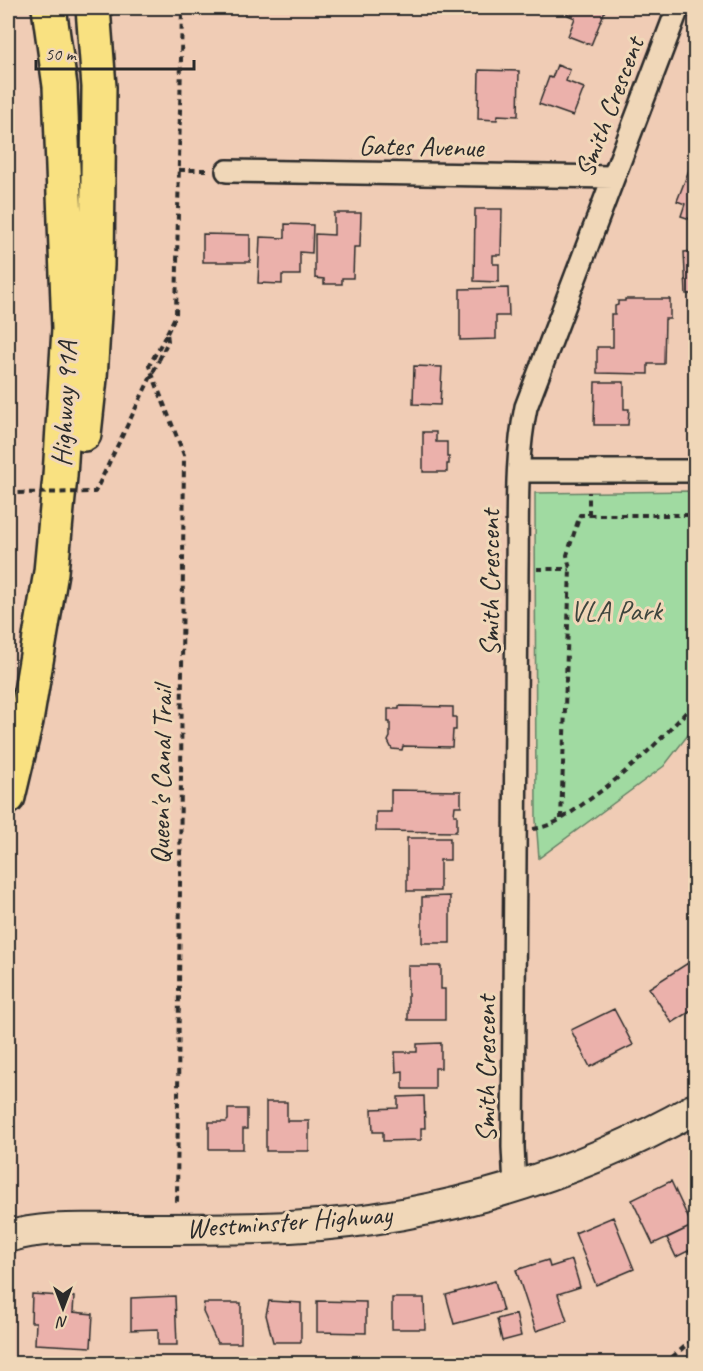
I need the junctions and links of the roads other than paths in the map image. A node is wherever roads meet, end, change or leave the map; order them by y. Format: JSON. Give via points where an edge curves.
{"nodes":[{"id":1,"x":49,"y":8,"type":"edge"},
{"id":2,"x":93,"y":8,"type":"edge"},
{"id":3,"x":678,"y":8,"type":"edge"},
{"id":4,"x":227,"y":171,"type":"road end"},
{"id":5,"x":613,"y":177,"type":"junction"},
{"id":6,"x":519,"y":471,"type":"junction"},
{"id":7,"x":696,"y":471,"type":"edge"},
{"id":8,"x":51,"y":572,"type":"junction"},
{"id":9,"x":8,"y":798,"type":"edge"},
{"id":10,"x":696,"y":1108,"type":"edge"},
{"id":11,"x":515,"y":1187,"type":"junction"},
{"id":12,"x":8,"y":1237,"type":"edge"}],
"edges":[{"from":1,"to":8,"type":"highway","name":"Highway 91A","via":[[60,86],[69,330]]},
{"from":2,"to":8,"type":"highway","via":[[99,87],[90,378],[76,506]]},
{"from":3,"to":5,"type":"street","name":"Smith Crescent"},
{"from":4,"to":5,"type":"street","name":"Gates Avenue"},
{"from":5,"to":6,"type":"street","name":"Smith Crescent","via":[[526,407]]},
{"from":6,"to":7,"type":"street"},
{"from":6,"to":11,"type":"street","name":"Smith Crescent"},
{"from":8,"to":9,"type":"highway","name":"Highway 91A","via":[[26,722]]},
{"from":10,"to":11,"type":"main road","name":"Westminster Highway","via":[[613,1149]]},
{"from":11,"to":12,"type":"main road","name":"Westminster Highway","via":[[424,1211],[333,1224],[52,1230]]}]}
